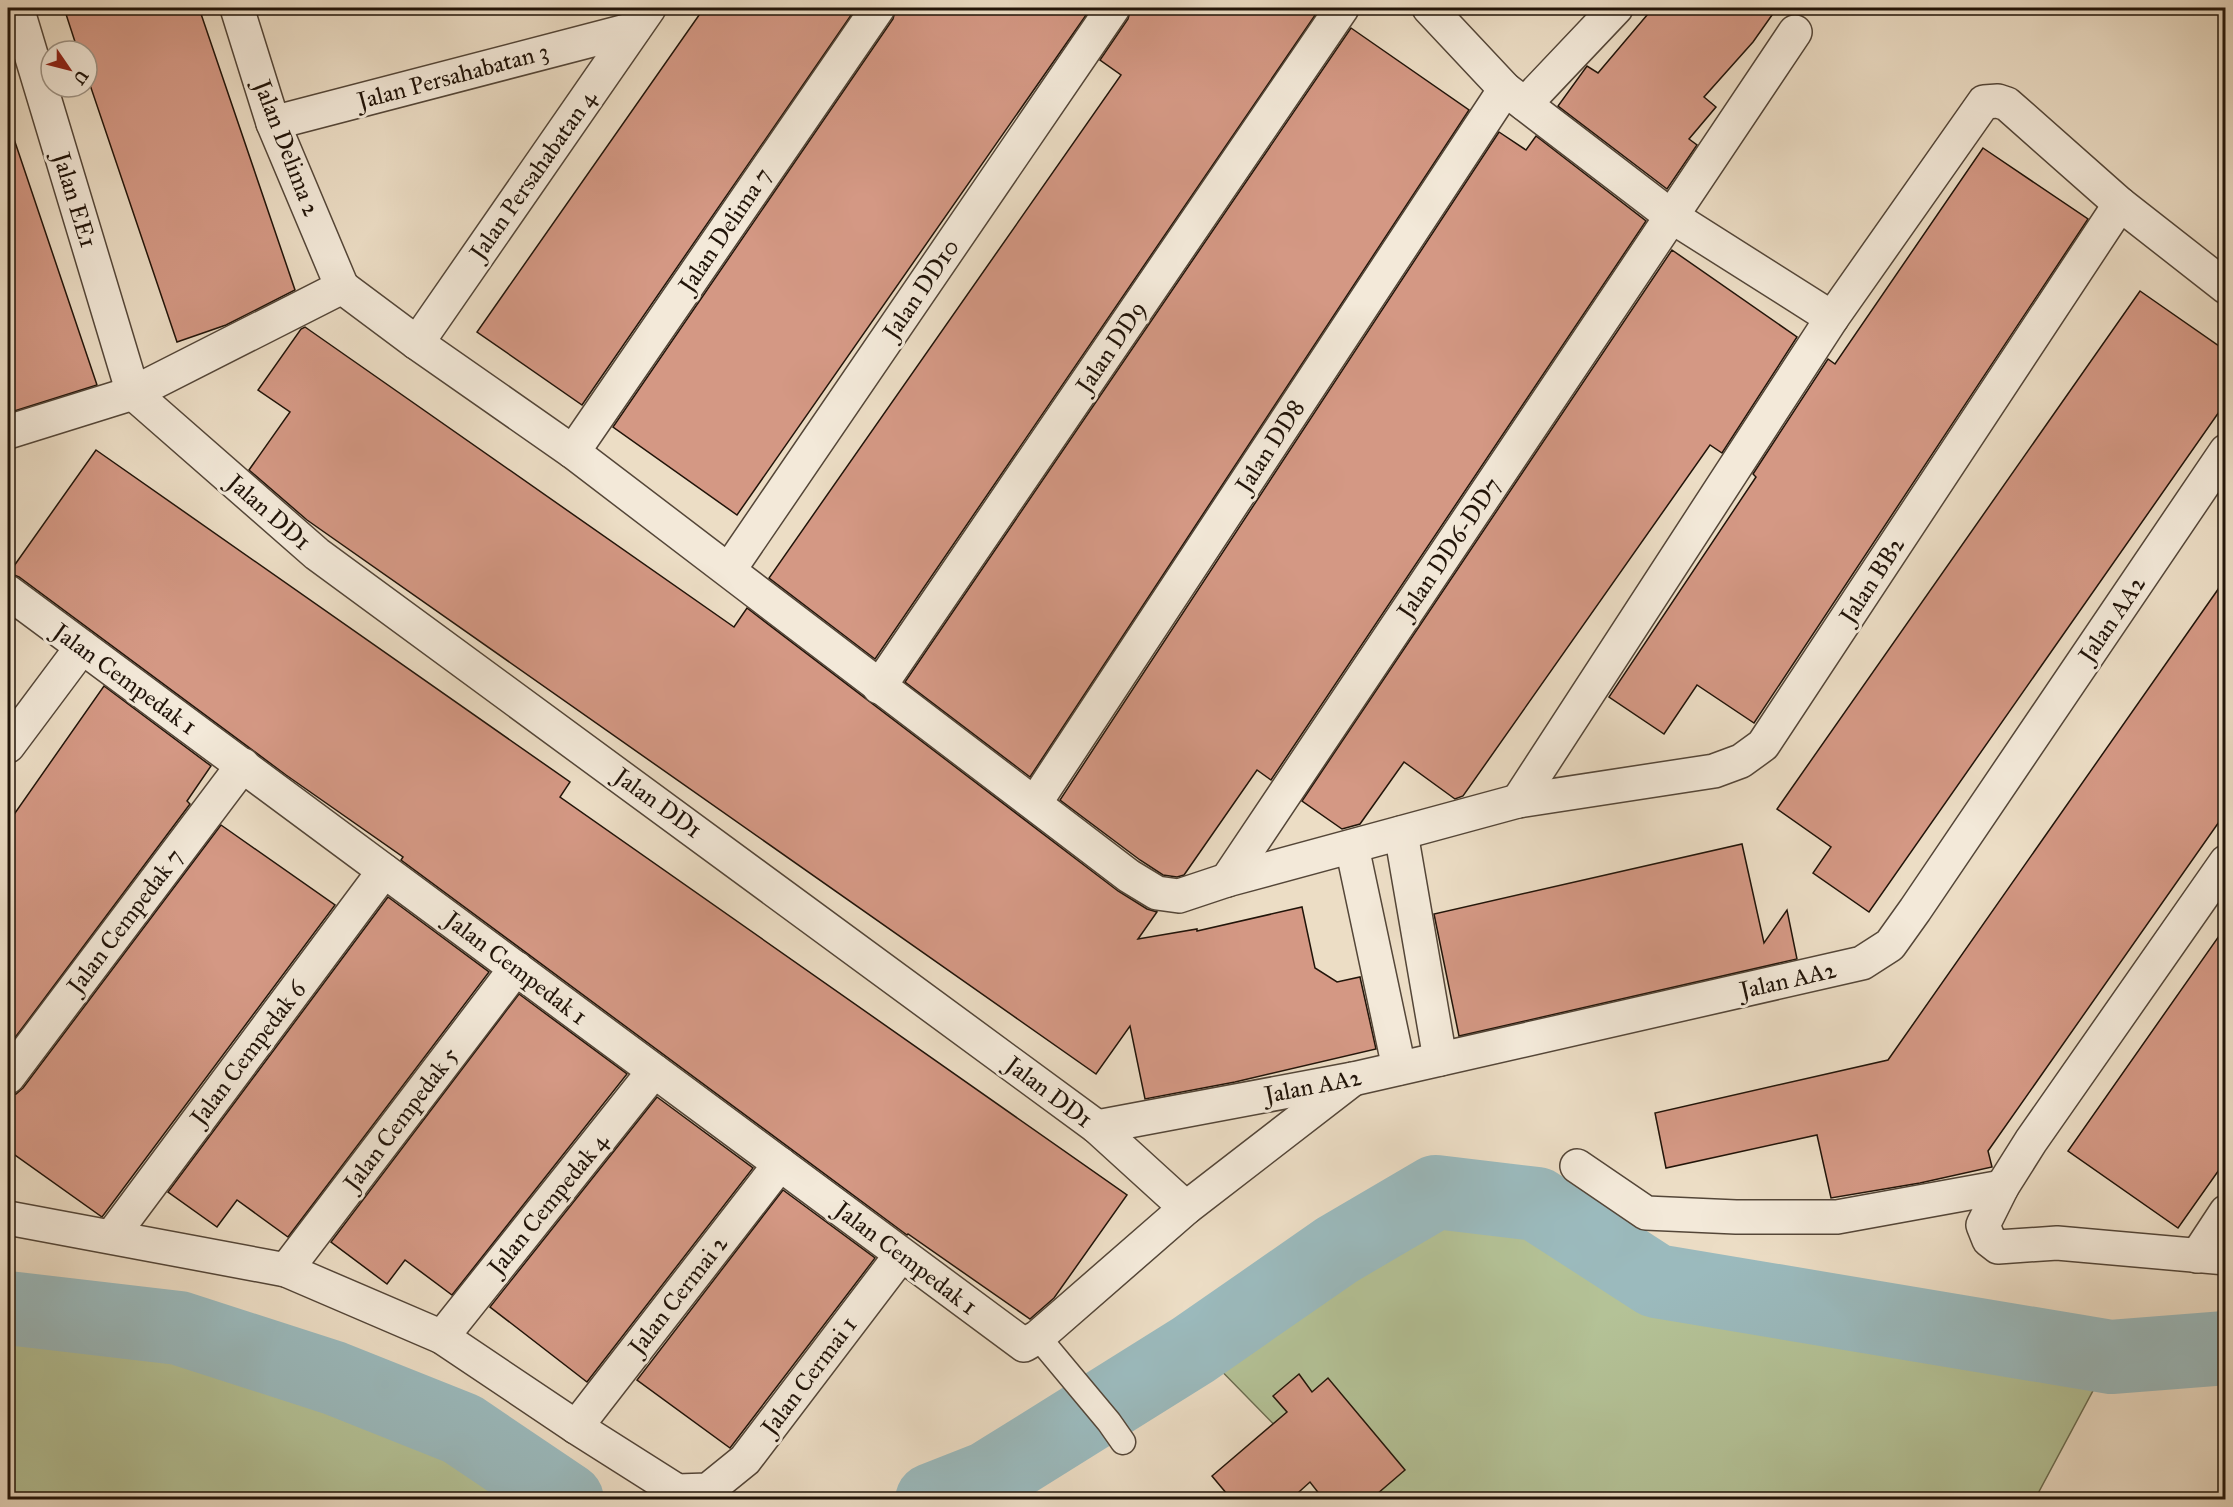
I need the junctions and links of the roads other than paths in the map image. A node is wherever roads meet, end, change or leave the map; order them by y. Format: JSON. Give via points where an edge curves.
{"nodes":[{"id":1,"x":16,"y":8,"type":"edge"},
{"id":2,"x":237,"y":8,"type":"edge"},
{"id":3,"x":878,"y":8,"type":"edge"},
{"id":4,"x":1113,"y":8,"type":"edge"},
{"id":5,"x":1342,"y":8,"type":"edge"},
{"id":6,"x":1429,"y":8,"type":"edge"},
{"id":7,"x":1616,"y":8,"type":"edge"},
{"id":8,"x":641,"y":19,"type":"edge"},
{"id":9,"x":1795,"y":32,"type":"dead end"},
{"id":10,"x":1515,"y":96,"type":"junction"},
{"id":11,"x":273,"y":123,"type":"junction"},
{"id":12,"x":2120,"y":204,"type":"junction"},
{"id":13,"x":1671,"y":216,"type":"junction"},
{"id":14,"x":342,"y":287,"type":"junction"},
{"id":15,"x":2226,"y":287,"type":"edge"},
{"id":16,"x":1832,"y":318,"type":"junction"},
{"id":17,"x":417,"y":343,"type":"junction"},
{"id":18,"x":133,"y":393,"type":"junction"},
{"id":19,"x":8,"y":432,"type":"edge"},
{"id":20,"x":2226,"y":451,"type":"edge"},
{"id":21,"x":573,"y":452,"type":"junction"},
{"id":22,"x":729,"y":570,"type":"junction"},
{"id":23,"x":8,"y":591,"type":"edge"},
{"id":24,"x":82,"y":647,"type":"junction"},
{"id":25,"x":879,"y":687,"type":"junction"},
{"id":26,"x":8,"y":746,"type":"edge"},
{"id":27,"x":243,"y":765,"type":"junction"},
{"id":28,"x":1518,"y":801,"type":"junction"},
{"id":29,"x":1035,"y":803,"type":"junction"},
{"id":30,"x":1401,"y":833,"type":"junction"},
{"id":31,"x":1352,"y":846,"type":"junction"},
{"id":32,"x":2226,"y":862,"type":"edge"},
{"id":33,"x":384,"y":871,"type":"junction"},
{"id":34,"x":1227,"y":880,"type":"junction"},
{"id":35,"x":516,"y":968,"type":"junction"},
{"id":36,"x":1440,"y":1059,"type":"junction"},
{"id":37,"x":1399,"y":1068,"type":"junction"},
{"id":38,"x":654,"y":1071,"type":"junction"},
{"id":39,"x":8,"y":1077,"type":"edge"},
{"id":40,"x":1353,"y":1079,"type":"junction"},
{"id":41,"x":1097,"y":1127,"type":"junction"},
{"id":42,"x":780,"y":1164,"type":"junction"},
{"id":43,"x":1577,"y":1166,"type":"dead end"},
{"id":44,"x":2002,"y":1187,"type":"junction"},
{"id":45,"x":1186,"y":1208,"type":"junction"},
{"id":46,"x":2226,"y":1212,"type":"edge"},
{"id":47,"x":8,"y":1218,"type":"edge"},
{"id":48,"x":112,"y":1236,"type":"junction"},
{"id":49,"x":901,"y":1255,"type":"junction"},
{"id":50,"x":2211,"y":1257,"type":"edge"},
{"id":51,"x":286,"y":1270,"type":"junction"},
{"id":52,"x":442,"y":1337,"type":"junction"},
{"id":53,"x":1040,"y":1347,"type":"junction"},
{"id":54,"x":576,"y":1427,"type":"junction"},
{"id":55,"x":1123,"y":1442,"type":"dead end"}],
"edges":[{"from":1,"to":18,"type":"street","name":"Jalan EE1"},
{"from":2,"to":11,"type":"street","name":"Jalan Delima 2"},
{"from":3,"to":21,"type":"street","name":"Jalan Delima 7"},
{"from":4,"to":22,"type":"street","name":"Jalan DD10"},
{"from":5,"to":25,"type":"street","name":"Jalan DD9"},
{"from":6,"to":10,"type":"street"},
{"from":7,"to":10,"type":"street","name":"Jalan DD8"},
{"from":8,"to":11,"type":"street","name":"Jalan Persahabatan 3"},
{"from":8,"to":17,"type":"street","name":"Jalan Persahabatan 4"},
{"from":9,"to":13,"type":"street","name":"Jalan DD6-DD7"},
{"from":10,"to":13,"type":"street"},
{"from":10,"to":29,"type":"street","name":"Jalan DD8"},
{"from":11,"to":14,"type":"street","name":"Jalan Delima 2"},
{"from":12,"to":15,"type":"street"},
{"from":12,"to":16,"type":"street","via":[[2007,104],[1998,100],[1984,102]]},
{"from":12,"to":28,"type":"street","name":"Jalan BB2","via":[[1763,745],[1741,761],[1714,771]]},
{"from":13,"to":16,"type":"street"},
{"from":13,"to":34,"type":"street","name":"Jalan DD6-DD7"},
{"from":14,"to":17,"type":"street","name":"Jalan BB2"},
{"from":14,"to":18,"type":"street"},
{"from":16,"to":28,"type":"street"},
{"from":17,"to":21,"type":"street","name":"Jalan BB2"},
{"from":18,"to":19,"type":"street"},
{"from":18,"to":41,"type":"street","name":"Jalan DD1","via":[[316,554]]},
{"from":20,"to":36,"type":"street","name":"Jalan AA2","via":[[1890,945],[1862,963]]},
{"from":21,"to":22,"type":"street","name":"Jalan BB2"},
{"from":22,"to":25,"type":"street","name":"Jalan BB2"},
{"from":23,"to":24,"type":"street","name":"Jalan Cempedak 1"},
{"from":24,"to":26,"type":"street"},
{"from":24,"to":27,"type":"street","name":"Jalan Cempedak 1"},
{"from":25,"to":29,"type":"street","name":"Jalan BB2"},
{"from":27,"to":33,"type":"street","name":"Jalan Cempedak 1"},
{"from":27,"to":39,"type":"street","name":"Jalan Cempedak 7"},
{"from":28,"to":30,"type":"street","name":"Jalan BB2"},
{"from":29,"to":34,"type":"street","name":"Jalan BB2","via":[[1156,893],[1179,896]]},
{"from":30,"to":31,"type":"street","name":"Jalan BB2"},
{"from":30,"to":36,"type":"street"},
{"from":31,"to":34,"type":"street","name":"Jalan BB2"},
{"from":31,"to":37,"type":"street"},
{"from":32,"to":44,"type":"street"},
{"from":33,"to":35,"type":"street","name":"Jalan Cempedak 1"},
{"from":33,"to":48,"type":"street","name":"Jalan Cempedak 6"},
{"from":35,"to":38,"type":"street","name":"Jalan Cempedak 1"},
{"from":35,"to":51,"type":"street","name":"Jalan Cempedak 5"},
{"from":36,"to":37,"type":"street","name":"Jalan AA2"},
{"from":37,"to":40,"type":"street","name":"Jalan AA2"},
{"from":38,"to":42,"type":"street","name":"Jalan Cempedak 1"},
{"from":38,"to":52,"type":"street","name":"Jalan Cempedak 4"},
{"from":40,"to":41,"type":"street","name":"Jalan AA2"},
{"from":40,"to":45,"type":"street"},
{"from":41,"to":45,"type":"street","name":"Jalan DD1"},
{"from":42,"to":49,"type":"street","name":"Jalan Cempedak 1"},
{"from":42,"to":54,"type":"street","name":"Jalan Cermai 2"},
{"from":43,"to":44,"type":"street","via":[[1646,1213],[1837,1216]]},
{"from":44,"to":50,"type":"street","via":[[1983,1225],[1989,1240],[1998,1246],[2057,1243]]},
{"from":45,"to":53,"type":"street"},
{"from":46,"to":50,"type":"street"},
{"from":47,"to":48,"type":"street"},
{"from":48,"to":51,"type":"street"},
{"from":49,"to":53,"type":"street","name":"Jalan Cempedak 1"},
{"from":49,"to":54,"type":"street","name":"Jalan Cermai 1","via":[[745,1460],[708,1490],[677,1491]]},
{"from":51,"to":52,"type":"street"},
{"from":52,"to":54,"type":"street"},
{"from":53,"to":55,"type":"lane"}]}
